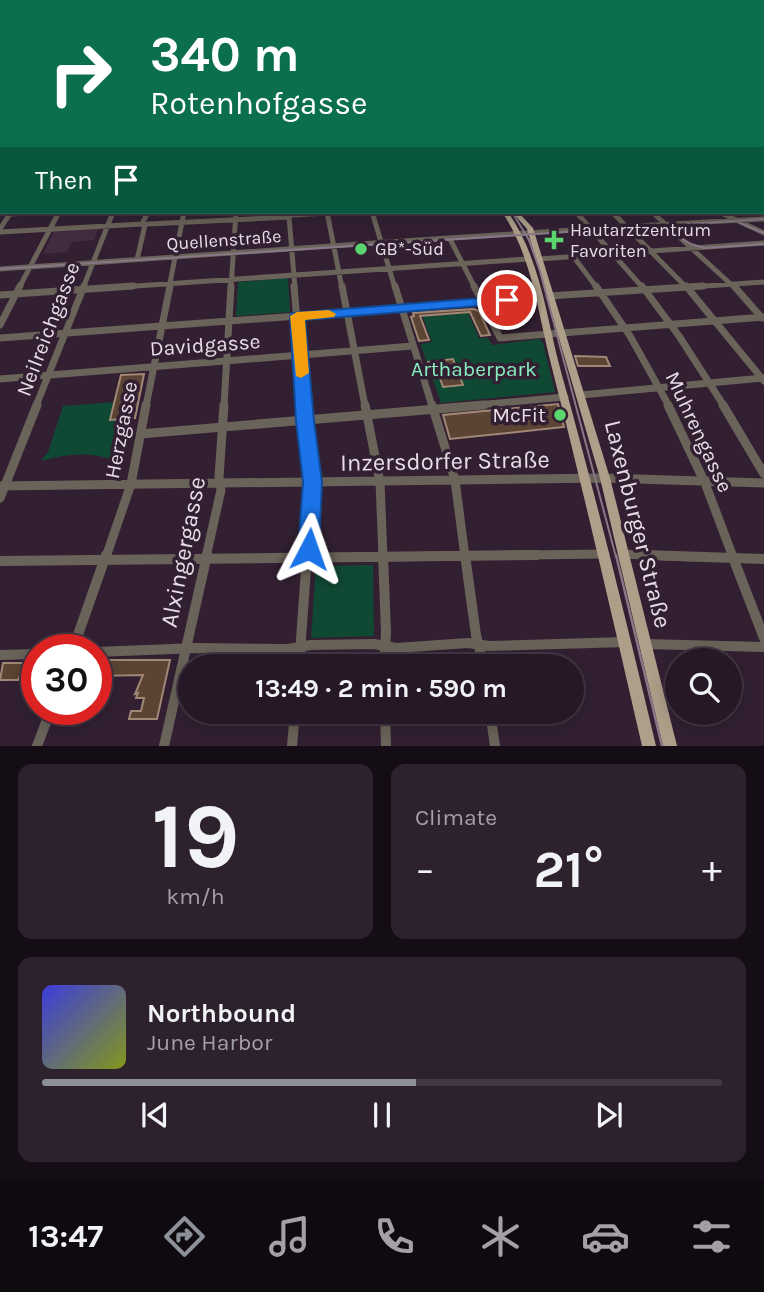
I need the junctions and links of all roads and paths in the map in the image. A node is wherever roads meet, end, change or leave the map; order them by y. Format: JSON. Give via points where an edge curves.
{"nodes":[{"id":1,"x":9,"y":214,"type":"edge"},
{"id":2,"x":58,"y":214,"type":"edge"},
{"id":3,"x":112,"y":214,"type":"edge"},
{"id":4,"x":148,"y":214,"type":"edge"},
{"id":5,"x":184,"y":214,"type":"edge"},
{"id":6,"x":289,"y":214,"type":"edge"},
{"id":7,"x":327,"y":214,"type":"edge"},
{"id":8,"x":373,"y":214,"type":"edge"},
{"id":9,"x":506,"y":214,"type":"edge"},
{"id":10,"x":517,"y":214,"type":"edge"},
{"id":11,"x":578,"y":214,"type":"edge"},
{"id":12,"x":614,"y":214,"type":"edge"},
{"id":13,"x":654,"y":214,"type":"edge"},
{"id":14,"x":716,"y":214,"type":"edge"},
{"id":15,"x":724,"y":214,"type":"edge"},
{"id":16,"x":236,"y":215,"type":"edge"},
{"id":17,"x":764,"y":219,"type":"edge"},
{"id":18,"x":737,"y":220,"type":"junction"},
{"id":19,"x":182,"y":222,"type":"junction"},
{"id":20,"x":145,"y":224,"type":"junction"},
{"id":21,"x":668,"y":225,"type":"junction"},
{"id":22,"x":107,"y":226,"type":"junction"},
{"id":23,"x":630,"y":228,"type":"junction"},
{"id":24,"x":50,"y":229,"type":"junction"},
{"id":25,"x":594,"y":230,"type":"junction"},
{"id":26,"x":0,"y":231,"type":"edge"},
{"id":27,"x":764,"y":233,"type":"edge"},
{"id":28,"x":532,"y":234,"type":"junction"},
{"id":29,"x":519,"y":235,"type":"junction"},
{"id":30,"x":450,"y":239,"type":"junction"},
{"id":31,"x":764,"y":243,"type":"edge"},
{"id":32,"x":382,"y":244,"type":"junction"},
{"id":33,"x":335,"y":247,"type":"junction"},
{"id":34,"x":693,"y":248,"type":"junction"},
{"id":35,"x":292,"y":250,"type":"junction"},
{"id":36,"x":652,"y":251,"type":"junction"},
{"id":37,"x":614,"y":253,"type":"junction"},
{"id":38,"x":234,"y":254,"type":"junction"},
{"id":39,"x":573,"y":256,"type":"junction"},
{"id":40,"x":175,"y":257,"type":"junction"},
{"id":41,"x":528,"y":259,"type":"junction"},
{"id":42,"x":539,"y":259,"type":"junction"},
{"id":43,"x":137,"y":260,"type":"junction"},
{"id":44,"x":92,"y":263,"type":"junction"},
{"id":45,"x":462,"y":264,"type":"junction"},
{"id":46,"x":31,"y":267,"type":"junction"},
{"id":47,"x":0,"y":269,"type":"edge"},
{"id":48,"x":390,"y":269,"type":"junction"},
{"id":49,"x":341,"y":272,"type":"junction"},
{"id":50,"x":294,"y":276,"type":"junction"},
{"id":51,"x":232,"y":280,"type":"junction"},
{"id":52,"x":764,"y":282,"type":"edge"},
{"id":53,"x":170,"y":284,"type":"junction"},
{"id":54,"x":732,"y":284,"type":"junction"},
{"id":55,"x":686,"y":286,"type":"junction"},
{"id":56,"x":646,"y":289,"type":"junction"},
{"id":57,"x":82,"y":290,"type":"junction"},
{"id":58,"x":602,"y":293,"type":"junction"},
{"id":59,"x":17,"y":294,"type":"junction"},
{"id":60,"x":0,"y":295,"type":"edge"},
{"id":61,"x":549,"y":296,"type":"junction"},
{"id":62,"x":539,"y":298,"type":"junction"},
{"id":63,"x":482,"y":302,"type":"junction"},
{"id":64,"x":402,"y":308,"type":"junction"},
{"id":65,"x":348,"y":313,"type":"junction"},
{"id":66,"x":297,"y":316,"type":"junction"},
{"id":67,"x":763,"y":318,"type":"edge"},
{"id":68,"x":715,"y":321,"type":"junction"},
{"id":69,"x":230,"y":322,"type":"junction"},
{"id":70,"x":0,"y":325,"type":"edge"},
{"id":71,"x":670,"y":325,"type":"junction"},
{"id":72,"x":162,"y":326,"type":"junction"},
{"id":73,"x":623,"y":328,"type":"junction"},
{"id":74,"x":561,"y":332,"type":"junction"},
{"id":75,"x":64,"y":333,"type":"junction"},
{"id":76,"x":547,"y":334,"type":"junction"},
{"id":77,"x":0,"y":338,"type":"edge"},
{"id":78,"x":413,"y":346,"type":"junction"},
{"id":79,"x":355,"y":350,"type":"junction"},
{"id":80,"x":300,"y":355,"type":"junction"},
{"id":81,"x":228,"y":362,"type":"junction"},
{"id":82,"x":153,"y":367,"type":"junction"},
{"id":83,"x":48,"y":376,"type":"junction"},
{"id":84,"x":0,"y":379,"type":"edge"},
{"id":85,"x":763,"y":379,"type":"edge"},
{"id":86,"x":712,"y":383,"type":"junction"},
{"id":87,"x":659,"y":388,"type":"junction"},
{"id":88,"x":580,"y":395,"type":"junction"},
{"id":89,"x":565,"y":397,"type":"junction"},
{"id":90,"x":434,"y":409,"type":"junction"},
{"id":91,"x":367,"y":415,"type":"junction"},
{"id":92,"x":305,"y":421,"type":"junction"},
{"id":93,"x":223,"y":429,"type":"junction"},
{"id":94,"x":140,"y":434,"type":"junction"},
{"id":95,"x":764,"y":474,"type":"edge"},
{"id":96,"x":587,"y":478,"type":"junction"},
{"id":97,"x":605,"y":478,"type":"junction"},
{"id":98,"x":455,"y":480,"type":"junction"},
{"id":99,"x":380,"y":481,"type":"junction"},
{"id":100,"x":220,"y":482,"type":"junction"},
{"id":101,"x":313,"y":482,"type":"junction"},
{"id":102,"x":704,"y":482,"type":"junction"},
{"id":103,"x":764,"y":483,"type":"edge"},
{"id":104,"x":131,"y":484,"type":"junction"},
{"id":105,"x":3,"y":485,"type":"edge"},
{"id":106,"x":0,"y":498,"type":"edge"},
{"id":107,"x":605,"y":554,"type":"junction"},
{"id":108,"x":623,"y":554,"type":"junction"},
{"id":109,"x":382,"y":556,"type":"junction"},
{"id":110,"x":465,"y":556,"type":"junction"},
{"id":111,"x":732,"y":558,"type":"junction"},
{"id":112,"x":307,"y":559,"type":"junction"},
{"id":113,"x":764,"y":559,"type":"edge"},
{"id":114,"x":205,"y":560,"type":"junction"},
{"id":115,"x":0,"y":561,"type":"edge"},
{"id":116,"x":106,"y":561,"type":"junction"},
{"id":117,"x":79,"y":634,"type":"edge"},
{"id":118,"x":764,"y":639,"type":"edge"},
{"id":119,"x":625,"y":642,"type":"junction"},
{"id":120,"x":645,"y":643,"type":"junction"},
{"id":121,"x":479,"y":644,"type":"junction"},
{"id":122,"x":385,"y":646,"type":"junction"},
{"id":123,"x":299,"y":647,"type":"junction"},
{"id":124,"x":764,"y":647,"type":"edge"},
{"id":125,"x":186,"y":650,"type":"junction"},
{"id":126,"x":112,"y":652,"type":"edge"},
{"id":127,"x":21,"y":654,"type":"edge"},
{"id":128,"x":299,"y":654,"type":"edge"},
{"id":129,"x":385,"y":654,"type":"edge"},
{"id":130,"x":481,"y":654,"type":"edge"},
{"id":131,"x":0,"y":655,"type":"edge"},
{"id":132,"x":294,"y":724,"type":"edge"},
{"id":133,"x":385,"y":724,"type":"edge"},
{"id":134,"x":492,"y":724,"type":"edge"},
{"id":135,"x":45,"y":725,"type":"edge"},
{"id":136,"x":37,"y":746,"type":"edge"},
{"id":137,"x":164,"y":746,"type":"edge"},
{"id":138,"x":292,"y":746,"type":"edge"},
{"id":139,"x":386,"y":746,"type":"edge"},
{"id":140,"x":495,"y":746,"type":"edge"},
{"id":141,"x":649,"y":746,"type":"edge"},
{"id":142,"x":670,"y":746,"type":"edge"}],
"edges":[{"from":1,"to":26,"type":"street"},
{"from":2,"to":24,"type":"street"},
{"from":3,"to":22,"type":"street","name":"Neilreichgasse"},
{"from":4,"to":20,"type":"street"},
{"from":5,"to":19,"type":"street","name":"Herzgasse"},
{"from":6,"to":16,"type":"street"},
{"from":6,"to":35,"type":"street"},
{"from":7,"to":33,"type":"street"},
{"from":8,"to":32,"type":"street"},
{"from":9,"to":29,"type":"main road"},
{"from":10,"to":28,"type":"main road"},
{"from":11,"to":25,"type":"street"},
{"from":12,"to":23,"type":"street"},
{"from":13,"to":21,"type":"street"},
{"from":14,"to":18,"type":"street"},
{"from":15,"to":18,"type":"street"},
{"from":16,"to":19,"type":"street"},
{"from":16,"to":38,"type":"street"},
{"from":17,"to":18,"type":"street","name":"Quellenstraße"},
{"from":18,"to":21,"type":"street","name":"Quellenstraße"},
{"from":18,"to":27,"type":"street"},
{"from":19,"to":20,"type":"street"},
{"from":19,"to":40,"type":"street","name":"Herzgasse"},
{"from":20,"to":22,"type":"street"},
{"from":20,"to":43,"type":"street"},
{"from":21,"to":23,"type":"street","name":"Quellenstraße"},
{"from":21,"to":34,"type":"street"},
{"from":22,"to":24,"type":"street"},
{"from":22,"to":44,"type":"street","name":"Neilreichgasse"},
{"from":23,"to":25,"type":"street","name":"Quellenstraße"},
{"from":23,"to":36,"type":"street"},
{"from":24,"to":26,"type":"street"},
{"from":24,"to":46,"type":"street"},
{"from":25,"to":28,"type":"street","name":"Quellenstraße"},
{"from":25,"to":37,"type":"street"},
{"from":28,"to":29,"type":"street","name":"Quellenstraße"},
{"from":28,"to":42,"type":"main road"},
{"from":29,"to":30,"type":"street","name":"Quellenstraße"},
{"from":29,"to":41,"type":"main road"},
{"from":30,"to":32,"type":"street","name":"Quellenstraße"},
{"from":30,"to":45,"type":"street"},
{"from":31,"to":34,"type":"street"},
{"from":32,"to":33,"type":"street","name":"Quellenstraße"},
{"from":32,"to":48,"type":"street"},
{"from":33,"to":35,"type":"street","name":"Quellenstraße"},
{"from":33,"to":49,"type":"street"},
{"from":34,"to":36,"type":"street"},
{"from":34,"to":54,"type":"street"},
{"from":35,"to":38,"type":"street","name":"Quellenstraße"},
{"from":35,"to":50,"type":"street"},
{"from":36,"to":37,"type":"street"},
{"from":36,"to":55,"type":"street"},
{"from":37,"to":39,"type":"street"},
{"from":37,"to":56,"type":"street"},
{"from":38,"to":40,"type":"street","name":"Quellenstraße"},
{"from":38,"to":51,"type":"street"},
{"from":39,"to":42,"type":"street"},
{"from":39,"to":58,"type":"street","name":"Muhrengasse"},
{"from":40,"to":43,"type":"street","name":"Quellenstraße"},
{"from":40,"to":53,"type":"street","name":"Herzgasse"},
{"from":41,"to":45,"type":"street"},
{"from":41,"to":62,"type":"main road"},
{"from":42,"to":61,"type":"main road"},
{"from":43,"to":44,"type":"street","name":"Quellenstraße"},
{"from":44,"to":46,"type":"street","name":"Quellenstraße"},
{"from":44,"to":57,"type":"street","name":"Neilreichgasse"},
{"from":45,"to":48,"type":"street"},
{"from":45,"to":63,"type":"street"},
{"from":46,"to":47,"type":"street","name":"Quellenstraße"},
{"from":46,"to":59,"type":"street"},
{"from":48,"to":49,"type":"street"},
{"from":48,"to":64,"type":"street"},
{"from":49,"to":50,"type":"street"},
{"from":49,"to":65,"type":"street"},
{"from":50,"to":51,"type":"street"},
{"from":50,"to":66,"type":"street"},
{"from":51,"to":53,"type":"street"},
{"from":51,"to":69,"type":"street","name":"Alxingergasse"},
{"from":52,"to":54,"type":"street"},
{"from":53,"to":57,"type":"street"},
{"from":53,"to":72,"type":"street","name":"Herzgasse"},
{"from":54,"to":55,"type":"street"},
{"from":54,"to":67,"type":"street"},
{"from":55,"to":56,"type":"street"},
{"from":55,"to":68,"type":"street"},
{"from":56,"to":58,"type":"street"},
{"from":56,"to":71,"type":"street"},
{"from":57,"to":59,"type":"street"},
{"from":57,"to":75,"type":"street","name":"Neilreichgasse"},
{"from":58,"to":61,"type":"street"},
{"from":58,"to":73,"type":"street","name":"Muhrengasse"},
{"from":59,"to":60,"type":"street"},
{"from":59,"to":70,"type":"street"},
{"from":61,"to":74,"type":"main road"},
{"from":62,"to":63,"type":"street"},
{"from":62,"to":76,"type":"main road"},
{"from":63,"to":64,"type":"street"},
{"from":63,"to":76,"type":"street","via":[[500,338]]},
{"from":64,"to":65,"type":"street"},
{"from":64,"to":78,"type":"street"},
{"from":65,"to":66,"type":"street"},
{"from":65,"to":79,"type":"street"},
{"from":66,"to":69,"type":"street"},
{"from":66,"to":80,"type":"street"},
{"from":67,"to":68,"type":"street"},
{"from":68,"to":71,"type":"street"},
{"from":68,"to":85,"type":"street"},
{"from":69,"to":72,"type":"street"},
{"from":69,"to":81,"type":"street","name":"Alxingergasse"},
{"from":71,"to":73,"type":"street"},
{"from":71,"to":86,"type":"street"},
{"from":72,"to":75,"type":"street"},
{"from":72,"to":82,"type":"street","name":"Herzgasse"},
{"from":73,"to":74,"type":"street"},
{"from":73,"to":87,"type":"street","name":"Muhrengasse"},
{"from":74,"to":76,"type":"street"},
{"from":74,"to":88,"type":"main road","name":"Laxenburger Straße"},
{"from":75,"to":77,"type":"street"},
{"from":75,"to":83,"type":"street","name":"Neilreichgasse"},
{"from":76,"to":89,"type":"main road","name":"Laxenburger Straße"},
{"from":78,"to":79,"type":"street","name":"Davidgasse"},
{"from":78,"to":90,"type":"street"},
{"from":79,"to":80,"type":"street","name":"Davidgasse"},
{"from":79,"to":91,"type":"street"},
{"from":80,"to":81,"type":"street","name":"Davidgasse"},
{"from":80,"to":92,"type":"street"},
{"from":81,"to":82,"type":"street","name":"Davidgasse"},
{"from":81,"to":93,"type":"street","name":"Alxingergasse"},
{"from":82,"to":83,"type":"street","name":"Davidgasse"},
{"from":82,"to":94,"type":"street","name":"Herzgasse"},
{"from":83,"to":84,"type":"street","name":"Davidgasse"},
{"from":83,"to":105,"type":"street","name":"Neilreichgasse"},
{"from":85,"to":86,"type":"street"},
{"from":86,"to":87,"type":"street"},
{"from":86,"to":95,"type":"street"},
{"from":87,"to":88,"type":"street"},
{"from":87,"to":102,"type":"street","name":"Muhrengasse"},
{"from":88,"to":97,"type":"main road","name":"Laxenburger Straße"},
{"from":89,"to":90,"type":"street"},
{"from":89,"to":96,"type":"main road","name":"Laxenburger Straße"},
{"from":90,"to":91,"type":"street"},
{"from":90,"to":98,"type":"street"},
{"from":91,"to":92,"type":"street"},
{"from":91,"to":99,"type":"street"},
{"from":92,"to":93,"type":"street"},
{"from":92,"to":101,"type":"street"},
{"from":93,"to":94,"type":"street"},
{"from":93,"to":100,"type":"street","name":"Alxingergasse"},
{"from":94,"to":104,"type":"street","name":"Herzgasse"},
{"from":96,"to":97,"type":"street","name":"Inzersdorfer Straße"},
{"from":96,"to":98,"type":"street","name":"Inzersdorfer Straße"},
{"from":96,"to":107,"type":"main road","name":"Laxenburger Straße"},
{"from":97,"to":102,"type":"street","name":"Inzersdorfer Straße"},
{"from":97,"to":108,"type":"main road","name":"Laxenburger Straße"},
{"from":98,"to":99,"type":"street","name":"Inzersdorfer Straße"},
{"from":98,"to":110,"type":"street"},
{"from":99,"to":101,"type":"street","name":"Inzersdorfer Straße"},
{"from":99,"to":109,"type":"street"},
{"from":100,"to":101,"type":"street","name":"Inzersdorfer Straße"},
{"from":100,"to":104,"type":"street","name":"Inzersdorfer Straße"},
{"from":100,"to":114,"type":"street","name":"Alxingergasse"},
{"from":101,"to":112,"type":"street"},
{"from":102,"to":103,"type":"street","name":"Inzersdorfer Straße"},
{"from":102,"to":111,"type":"street","name":"Muhrengasse"},
{"from":104,"to":105,"type":"street","name":"Inzersdorfer Straße"},
{"from":104,"to":116,"type":"street","name":"Herzgasse"},
{"from":105,"to":106,"type":"street","name":"Neilreichgasse"},
{"from":107,"to":110,"type":"street"},
{"from":107,"to":119,"type":"main road","name":"Laxenburger Straße"},
{"from":108,"to":111,"type":"street"},
{"from":108,"to":120,"type":"main road","name":"Laxenburger Straße"},
{"from":109,"to":110,"type":"street"},
{"from":109,"to":112,"type":"street"},
{"from":109,"to":122,"type":"street"},
{"from":110,"to":121,"type":"street"},
{"from":111,"to":113,"type":"street"},
{"from":111,"to":118,"type":"street","name":"Muhrengasse"},
{"from":112,"to":114,"type":"street"},
{"from":112,"to":123,"type":"street"},
{"from":114,"to":116,"type":"street"},
{"from":114,"to":125,"type":"street","name":"Alxingergasse"},
{"from":115,"to":116,"type":"street"},
{"from":116,"to":117,"type":"street","name":"Herzgasse"},
{"from":119,"to":121,"type":"street"},
{"from":119,"to":141,"type":"main road","name":"Laxenburger Straße"},
{"from":120,"to":124,"type":"street"},
{"from":120,"to":142,"type":"main road","name":"Laxenburger Straße"},
{"from":121,"to":122,"type":"street"},
{"from":121,"to":130,"type":"street"},
{"from":122,"to":123,"type":"street"},
{"from":122,"to":129,"type":"street"},
{"from":123,"to":125,"type":"street"},
{"from":123,"to":128,"type":"street"},
{"from":125,"to":126,"type":"street"},
{"from":125,"to":137,"type":"street","name":"Alxingergasse"},
{"from":127,"to":131,"type":"street"},
{"from":132,"to":138,"type":"street"},
{"from":133,"to":139,"type":"street"},
{"from":134,"to":140,"type":"street"},
{"from":135,"to":136,"type":"street"}]}
